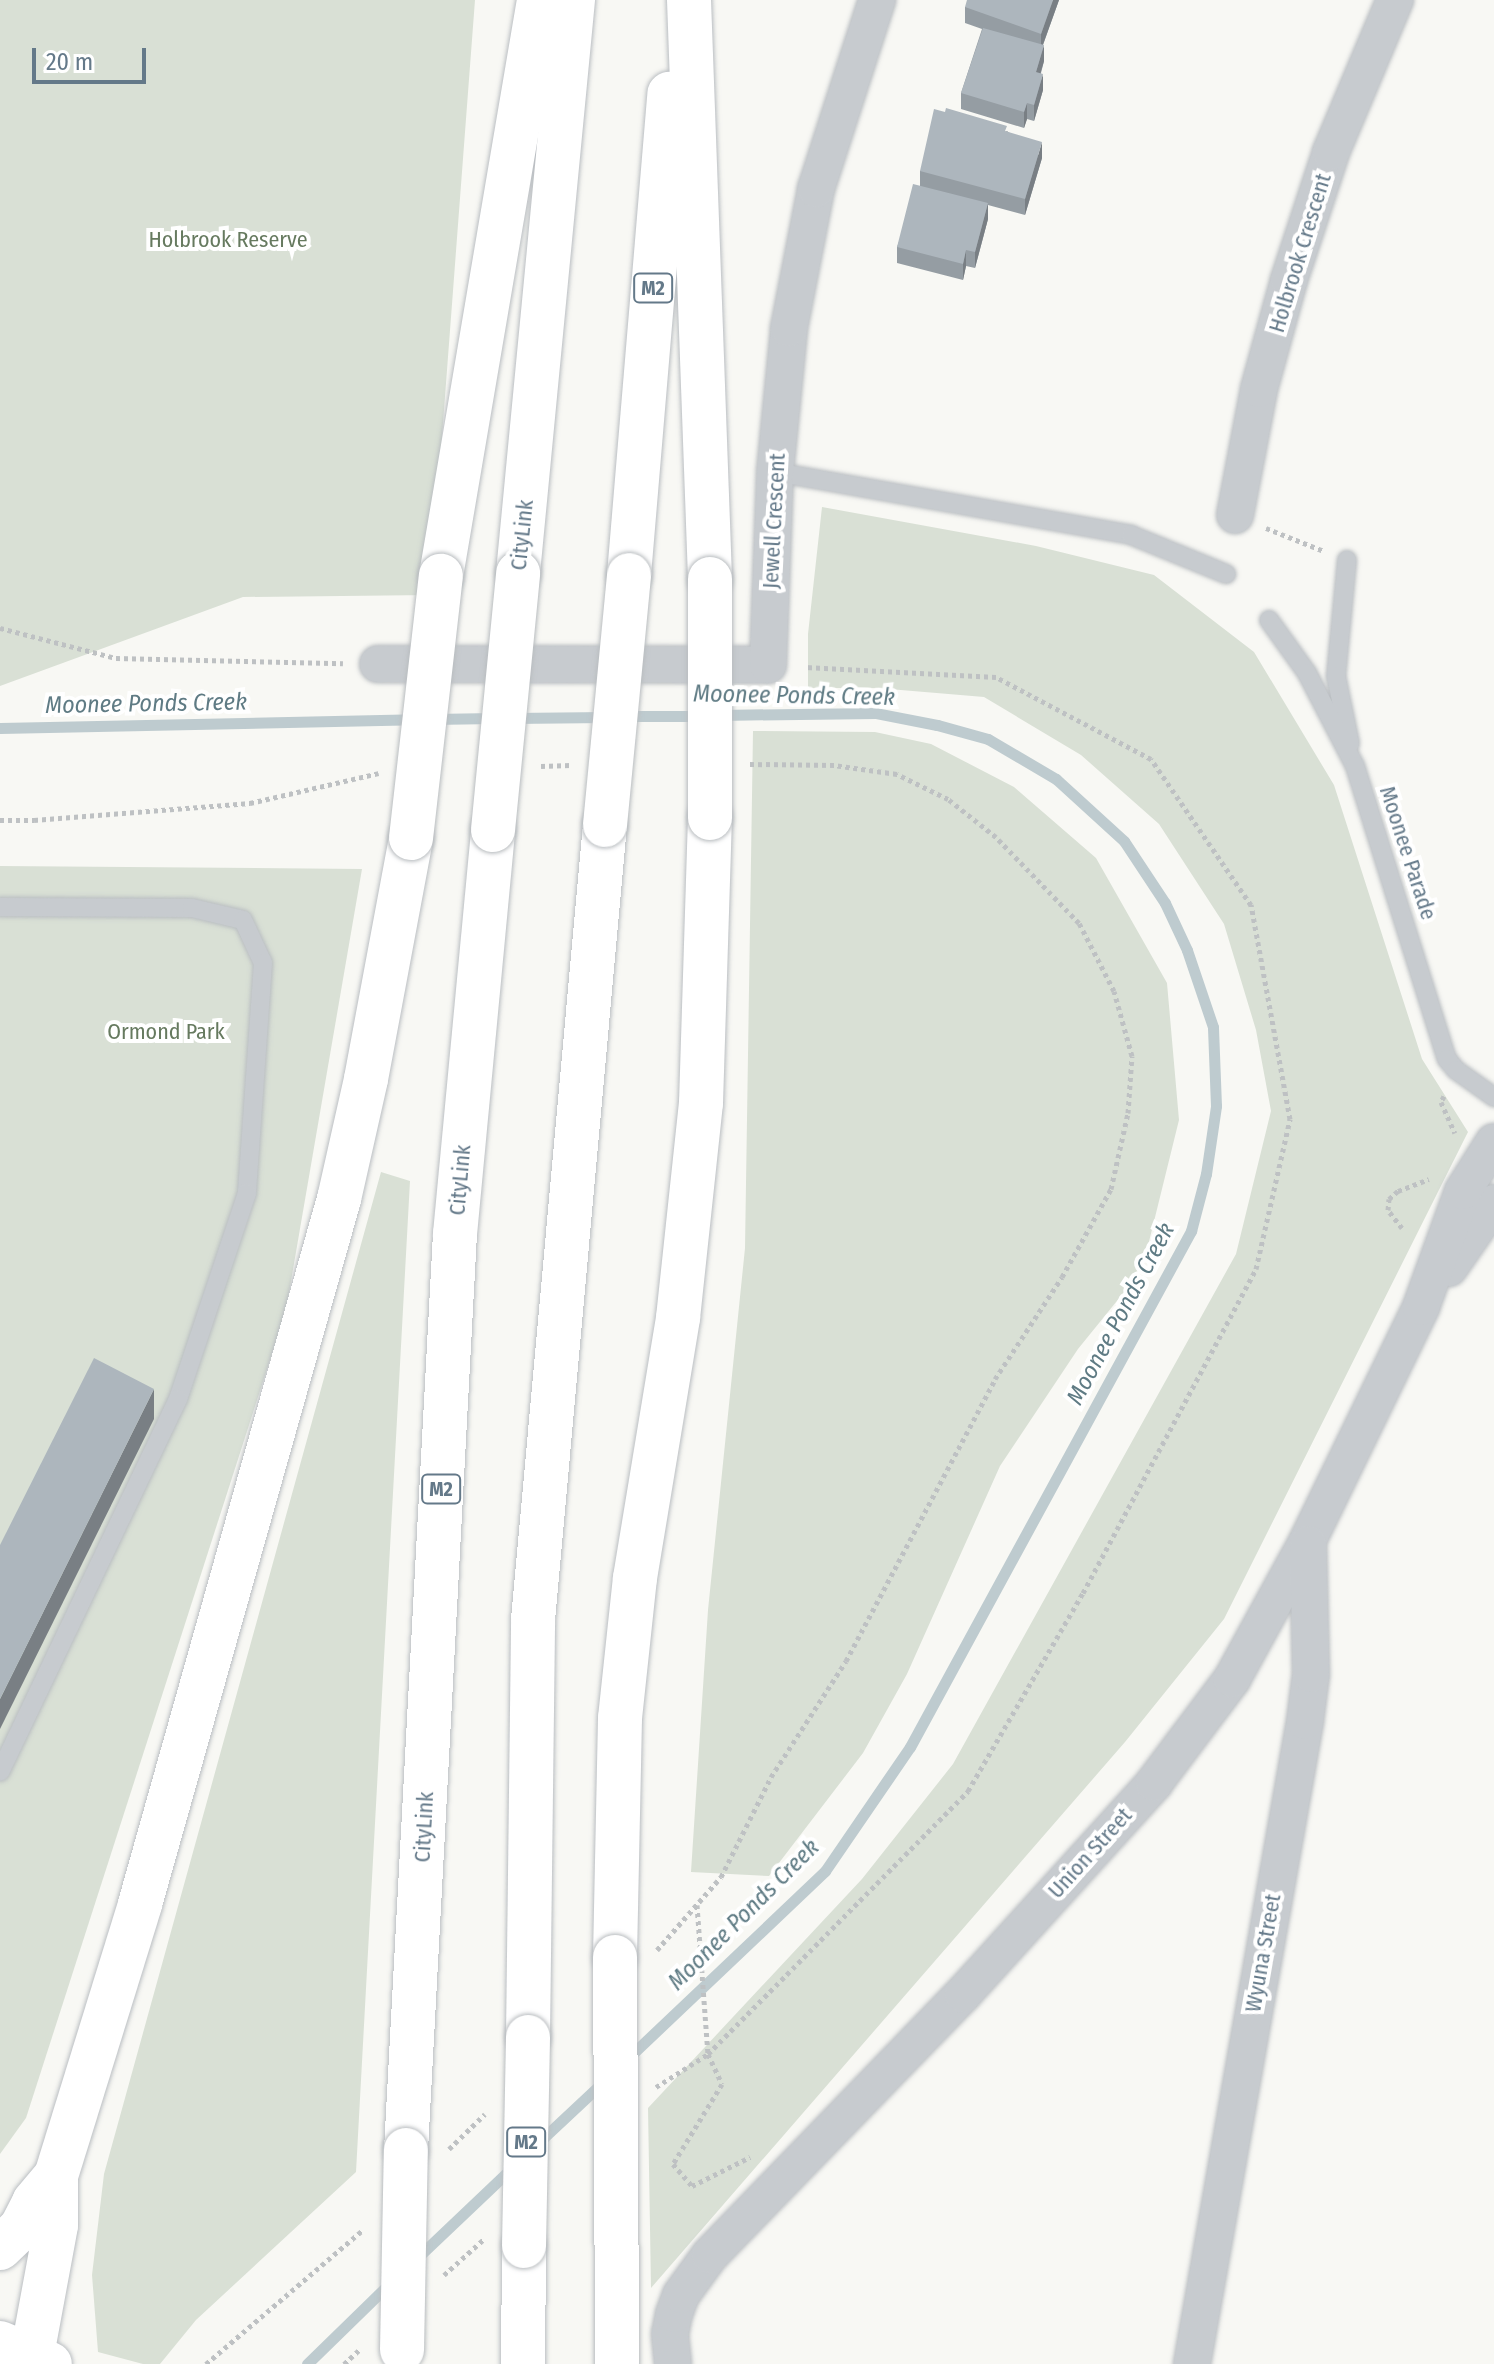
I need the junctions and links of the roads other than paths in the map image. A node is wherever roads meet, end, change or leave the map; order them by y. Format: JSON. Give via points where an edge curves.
{"nodes":[{"id":1,"x":539,"y":0,"type":"edge"},
{"id":2,"x":573,"y":0,"type":"edge"},
{"id":3,"x":677,"y":0,"type":"edge"},
{"id":4,"x":689,"y":0,"type":"edge"},
{"id":5,"x":877,"y":0,"type":"edge"},
{"id":6,"x":1395,"y":0,"type":"edge"},
{"id":7,"x":775,"y":472,"type":"junction"},
{"id":8,"x":1235,"y":515,"type":"road end"},
{"id":9,"x":1347,"y":560,"type":"road end"},
{"id":10,"x":1226,"y":574,"type":"dead end"},
{"id":11,"x":1269,"y":620,"type":"dead end"},
{"id":12,"x":378,"y":664,"type":"road end"},
{"id":13,"x":1355,"y":766,"type":"junction"},
{"id":14,"x":0,"y":907,"type":"edge"},
{"id":15,"x":1494,"y":1097,"type":"edge"},
{"id":16,"x":1494,"y":1142,"type":"edge"},
{"id":17,"x":1494,"y":1203,"type":"edge"},
{"id":18,"x":1421,"y":1307,"type":"junction"},
{"id":19,"x":1308,"y":1540,"type":"junction"},
{"id":20,"x":0,"y":1772,"type":"edge"},
{"id":21,"x":56,"y":2176,"type":"junction"},
{"id":22,"x":0,"y":2248,"type":"edge"},
{"id":23,"x":672,"y":2349,"type":"edge"},
{"id":24,"x":28,"y":2357,"type":"edge"},
{"id":25,"x":402,"y":2357,"type":"edge"},
{"id":26,"x":523,"y":2364,"type":"edge"},
{"id":27,"x":617,"y":2364,"type":"edge"},
{"id":28,"x":1192,"y":2364,"type":"edge"}],
"edges":[{"from":1,"to":21,"type":"highway","bridge":true,"via":[[441,576],[411,838],[366,1079],[339,1199],[144,1889]]},
{"from":2,"to":25,"type":"highway","name":"CityLink","number":"M2","bridge":true,"via":[[455,1234],[406,2150]]},
{"from":3,"to":26,"type":"highway","number":"M2","bridge":true,"via":[[533,1620]]},
{"from":4,"to":27,"type":"highway","bridge":true,"via":[[710,579],[710,818],[701,1103],[678,1318],[635,1578],[620,1718]]},
{"from":5,"to":7,"type":"street","name":"Jewell Crescent","via":[[816,189],[789,328]]},
{"from":6,"to":8,"type":"street","name":"Holbrook Crescent","via":[[1331,152],[1289,280],[1259,389]]},
{"from":7,"to":10,"type":"lane","via":[[1131,535]]},
{"from":7,"to":12,"type":"street","name":"Jewell Crescent","via":[[768,665]]},
{"from":9,"to":13,"type":"lane","via":[[1336,676]]},
{"from":11,"to":13,"type":"lane","name":"Moonee Parade","via":[[1307,673]]},
{"from":13,"to":15,"type":"lane","name":"Moonee Parade","via":[[1447,1059]]},
{"from":14,"to":20,"type":"lane","via":[[192,908],[243,920],[263,963],[247,1193],[178,1399]]},
{"from":16,"to":18,"type":"street","name":"Union Street","via":[[1463,1191]]},
{"from":17,"to":18,"type":"street","name":"Union Street"},
{"from":18,"to":19,"type":"street","name":"Union Street"},
{"from":19,"to":23,"type":"street","name":"Union Street","via":[[1232,1679],[1154,1783],[963,1994],[710,2255],[681,2295]]},
{"from":19,"to":28,"type":"street","name":"Wyuna Street","via":[[1311,1674],[1305,1721]]},
{"from":21,"to":22,"type":"highway","via":[[21,2228]]},
{"from":21,"to":24,"type":"highway","via":[[56,2225]]}]}
